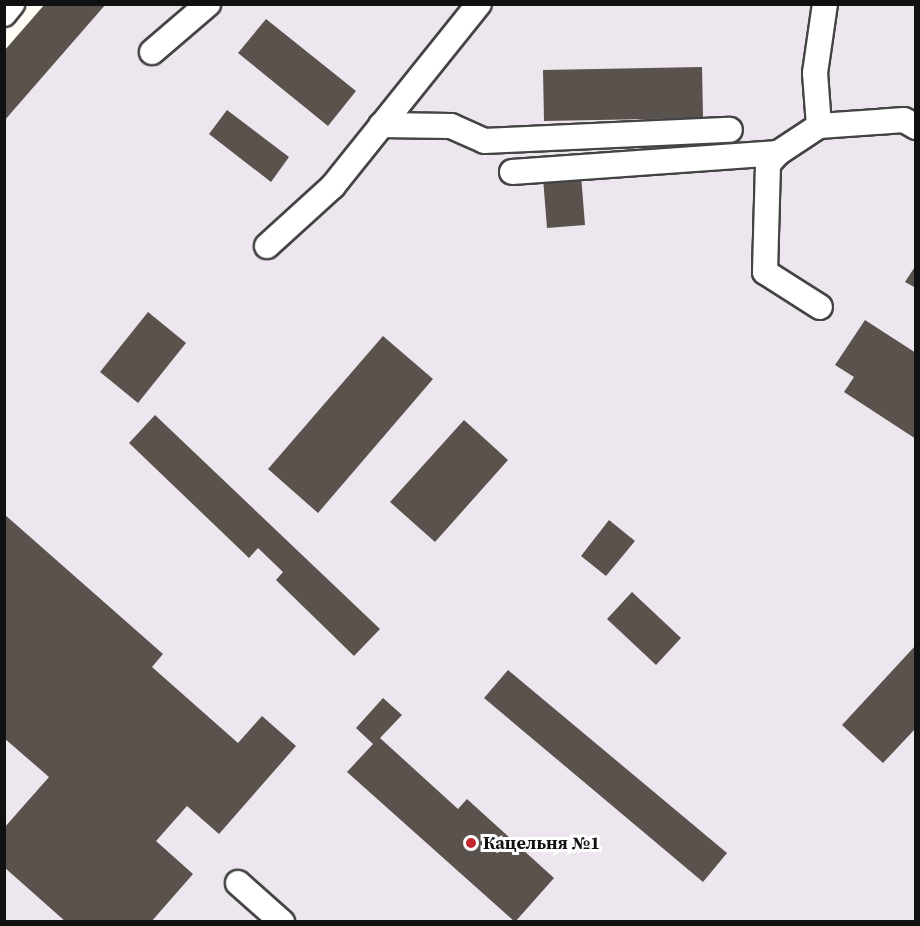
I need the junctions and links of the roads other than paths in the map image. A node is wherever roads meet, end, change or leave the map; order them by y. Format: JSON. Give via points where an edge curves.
{"nodes":[{"id":1,"x":12,"y":4,"type":"edge"},
{"id":2,"x":208,"y":4,"type":"edge"},
{"id":3,"x":479,"y":4,"type":"edge"},
{"id":4,"x":825,"y":4,"type":"edge"},
{"id":5,"x":4,"y":14,"type":"edge"},
{"id":6,"x":152,"y":52,"type":"dead end"},
{"id":7,"x":381,"y":125,"type":"junction"},
{"id":8,"x":819,"y":126,"type":"junction"},
{"id":9,"x":915,"y":127,"type":"edge"},
{"id":10,"x":730,"y":130,"type":"dead end"},
{"id":11,"x":778,"y":153,"type":"junction"},
{"id":12,"x":512,"y":172,"type":"dead end"},
{"id":13,"x":267,"y":246,"type":"dead end"},
{"id":14,"x":820,"y":307,"type":"dead end"},
{"id":15,"x":238,"y":883,"type":"dead end"},
{"id":16,"x":282,"y":921,"type":"edge"}],
"edges":[{"from":1,"to":5,"type":"street"},
{"from":2,"to":6,"type":"street"},
{"from":3,"to":7,"type":"street"},
{"from":4,"to":8,"type":"street","via":[[815,74]]},
{"from":7,"to":10,"type":"street","via":[[451,126],[484,141]]},
{"from":7,"to":13,"type":"street","via":[[333,186]]},
{"from":8,"to":9,"type":"street","via":[[904,120]]},
{"from":8,"to":11,"type":"street"},
{"from":11,"to":12,"type":"street"},
{"from":11,"to":14,"type":"street","via":[[768,164],[765,272]]},
{"from":15,"to":16,"type":"street"}]}
